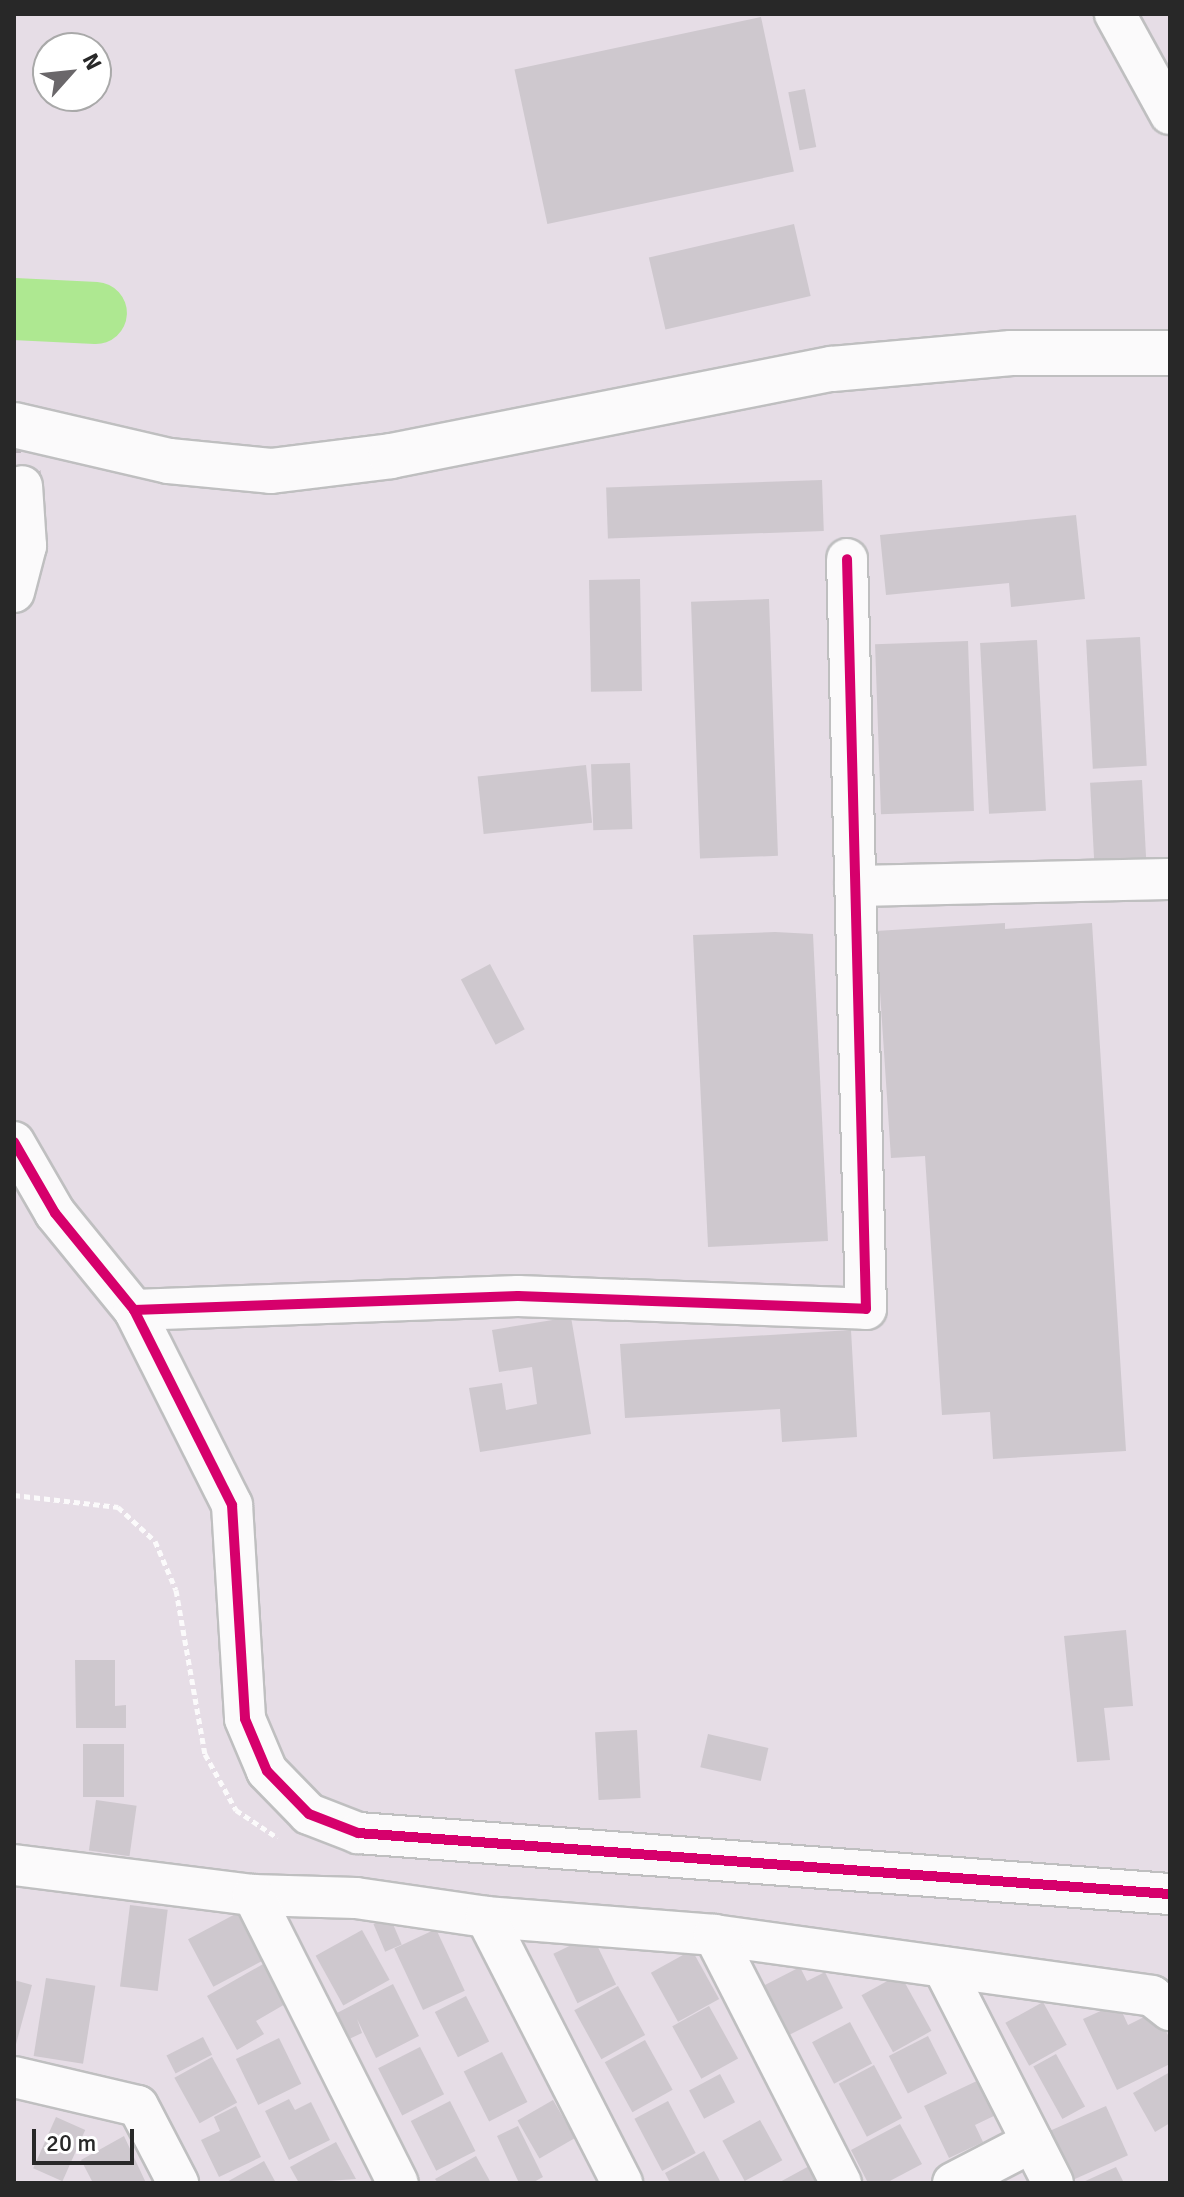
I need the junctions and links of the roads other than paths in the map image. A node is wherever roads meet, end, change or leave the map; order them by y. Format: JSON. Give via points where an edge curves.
{"nodes":[{"id":1,"x":1115,"y":14,"type":"edge"},
{"id":2,"x":1170,"y":114,"type":"edge"},
{"id":3,"x":1170,"y":353,"type":"edge"},
{"id":4,"x":14,"y":425,"type":"edge"},
{"id":5,"x":22,"y":486,"type":"dead end"},
{"id":6,"x":847,"y":559,"type":"dead end"},
{"id":7,"x":14,"y":592,"type":"edge"},
{"id":8,"x":1170,"y":879,"type":"edge"},
{"id":9,"x":855,"y":886,"type":"junction"},
{"id":10,"x":14,"y":1142,"type":"edge"},
{"id":11,"x":134,"y":1310,"type":"junction"},
{"id":12,"x":14,"y":1865,"type":"edge"},
{"id":13,"x":1170,"y":1894,"type":"edge"},
{"id":14,"x":253,"y":1895,"type":"junction"},
{"id":15,"x":486,"y":1917,"type":"junction"},
{"id":16,"x":714,"y":1935,"type":"junction"},
{"id":17,"x":943,"y":1967,"type":"junction"},
{"id":18,"x":1170,"y":2010,"type":"edge"},
{"id":19,"x":14,"y":2077,"type":"edge"},
{"id":20,"x":1032,"y":2142,"type":"junction"},
{"id":21,"x":178,"y":2183,"type":"edge"},
{"id":22,"x":398,"y":2183,"type":"edge"},
{"id":23,"x":622,"y":2183,"type":"edge"},
{"id":24,"x":841,"y":2183,"type":"edge"},
{"id":25,"x":953,"y":2183,"type":"edge"},
{"id":26,"x":1053,"y":2183,"type":"edge"}],
"edges":[{"from":1,"to":2,"type":"street"},
{"from":3,"to":4,"type":"street","via":[[1011,353],[832,369],[391,456],[271,471],[169,461]]},
{"from":5,"to":7,"type":"street","via":[[26,546]]},
{"from":6,"to":9,"type":"street"},
{"from":8,"to":9,"type":"street"},
{"from":9,"to":11,"type":"street","via":[[866,1309],[518,1296]]},
{"from":10,"to":11,"type":"street","via":[[55,1213]]},
{"from":11,"to":13,"type":"street","via":[[232,1505],[245,1719],[267,1771],[309,1814],[358,1833]]},
{"from":12,"to":14,"type":"street"},
{"from":14,"to":15,"type":"street","via":[[356,1898]]},
{"from":14,"to":22,"type":"street"},
{"from":15,"to":16,"type":"street"},
{"from":15,"to":23,"type":"street"},
{"from":16,"to":17,"type":"street"},
{"from":16,"to":24,"type":"street"},
{"from":17,"to":18,"type":"street","via":[[1152,1996]]},
{"from":17,"to":20,"type":"street"},
{"from":19,"to":21,"type":"street","via":[[138,2106]]},
{"from":20,"to":25,"type":"street"},
{"from":20,"to":26,"type":"street"}]}
